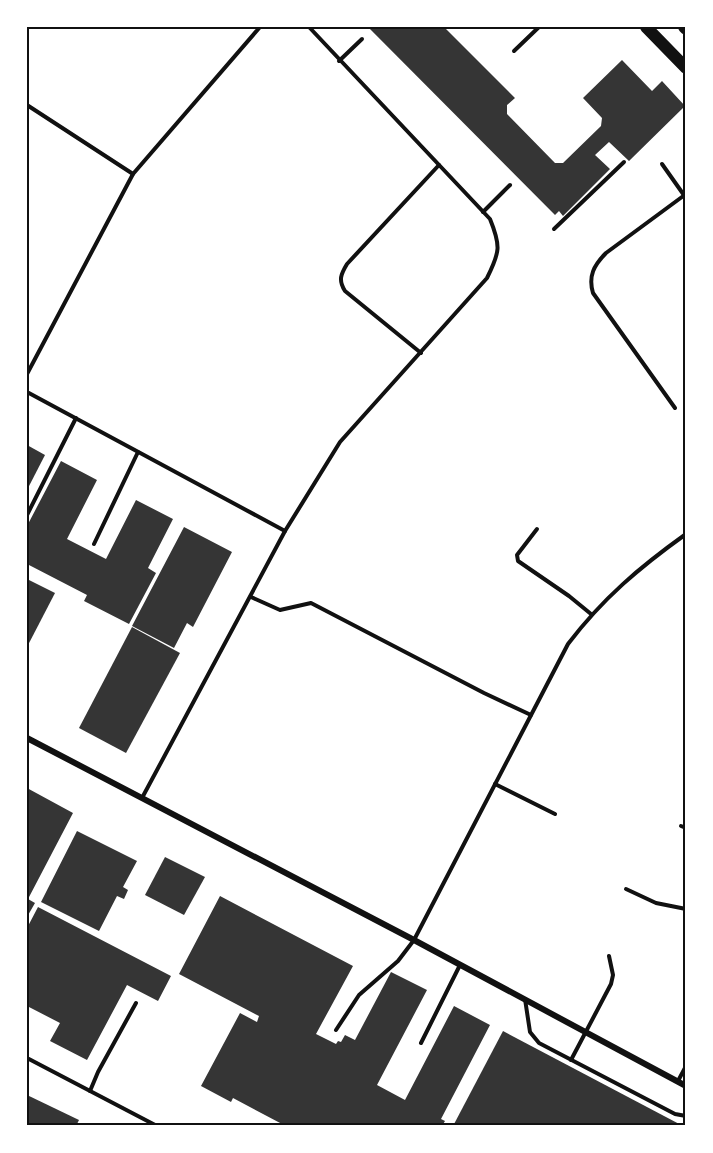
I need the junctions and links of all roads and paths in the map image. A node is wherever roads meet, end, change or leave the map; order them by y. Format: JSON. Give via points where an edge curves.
{"nodes":[{"id":1,"x":260,"y":27,"type":"edge"},
{"id":2,"x":309,"y":27,"type":"edge"},
{"id":3,"x":539,"y":27,"type":"edge"},
{"id":4,"x":646,"y":27,"type":"edge"},
{"id":5,"x":362,"y":39,"type":"dead end"},
{"id":6,"x":514,"y":51,"type":"dead end"},
{"id":7,"x":339,"y":61,"type":"junction"},
{"id":8,"x":686,"y":68,"type":"edge"},
{"id":9,"x":27,"y":105,"type":"edge"},
{"id":10,"x":624,"y":162,"type":"dead end"},
{"id":11,"x":662,"y":164,"type":"dead end"},
{"id":12,"x":439,"y":165,"type":"junction"},
{"id":13,"x":133,"y":174,"type":"junction"},
{"id":14,"x":510,"y":185,"type":"dead end"},
{"id":15,"x":685,"y":196,"type":"edge"},
{"id":16,"x":483,"y":212,"type":"junction"},
{"id":17,"x":554,"y":229,"type":"dead end"},
{"id":18,"x":421,"y":353,"type":"junction"},
{"id":19,"x":27,"y":374,"type":"edge"},
{"id":20,"x":27,"y":392,"type":"edge"},
{"id":21,"x":675,"y":408,"type":"dead end"},
{"id":22,"x":76,"y":418,"type":"junction"},
{"id":23,"x":138,"y":452,"type":"junction"},
{"id":24,"x":27,"y":515,"type":"edge"},
{"id":25,"x":537,"y":530,"type":"dead end"},
{"id":26,"x":285,"y":531,"type":"junction"},
{"id":27,"x":686,"y":534,"type":"edge"},
{"id":28,"x":94,"y":544,"type":"dead end"},
{"id":29,"x":251,"y":597,"type":"junction"},
{"id":30,"x":591,"y":614,"type":"junction"},
{"id":31,"x":531,"y":715,"type":"junction"},
{"id":32,"x":27,"y":738,"type":"edge"},
{"id":33,"x":495,"y":784,"type":"junction"},
{"id":34,"x":142,"y":798,"type":"junction"},
{"id":35,"x":555,"y":814,"type":"dead end"},
{"id":36,"x":626,"y":889,"type":"dead end"},
{"id":37,"x":686,"y":909,"type":"edge"},
{"id":38,"x":414,"y":940,"type":"junction"},
{"id":39,"x":609,"y":956,"type":"dead end"},
{"id":40,"x":460,"y":965,"type":"junction"},
{"id":41,"x":525,"y":999,"type":"junction"},
{"id":42,"x":136,"y":1003,"type":"dead end"},
{"id":43,"x":336,"y":1030,"type":"dead end"},
{"id":44,"x":585,"y":1033,"type":"junction"},
{"id":45,"x":422,"y":1043,"type":"dead end"},
{"id":46,"x":27,"y":1058,"type":"edge"},
{"id":47,"x":571,"y":1060,"type":"junction"},
{"id":48,"x":686,"y":1066,"type":"edge"},
{"id":49,"x":678,"y":1082,"type":"junction"},
{"id":50,"x":686,"y":1086,"type":"edge"},
{"id":51,"x":90,"y":1091,"type":"junction"},
{"id":52,"x":686,"y":1116,"type":"edge"},
{"id":53,"x":157,"y":1126,"type":"edge"}],
"edges":[{"from":1,"to":13,"type":"lane"},
{"from":2,"to":7,"type":"lane"},
{"from":3,"to":6,"type":"lane"},
{"from":4,"to":8,"type":"main road"},
{"from":5,"to":7,"type":"lane"},
{"from":7,"to":12,"type":"lane"},
{"from":9,"to":13,"type":"lane"},
{"from":10,"to":17,"type":"lane"},
{"from":11,"to":15,"type":"lane"},
{"from":12,"to":16,"type":"lane"},
{"from":12,"to":18,"type":"lane","via":[[347,264],[340,283]]},
{"from":13,"to":19,"type":"lane"},
{"from":14,"to":16,"type":"lane"},
{"from":15,"to":21,"type":"lane","via":[[606,253],[591,275],[593,293]]},
{"from":16,"to":18,"type":"lane","via":[[498,240],[497,259],[487,278]]},
{"from":18,"to":26,"type":"lane","via":[[340,442]]},
{"from":20,"to":22,"type":"lane"},
{"from":22,"to":23,"type":"lane"},
{"from":22,"to":24,"type":"lane"},
{"from":23,"to":26,"type":"lane"},
{"from":23,"to":28,"type":"lane"},
{"from":25,"to":30,"type":"lane","via":[[517,555],[518,561]]},
{"from":26,"to":29,"type":"lane"},
{"from":27,"to":30,"type":"lane","via":[[622,583]]},
{"from":29,"to":31,"type":"lane","via":[[280,610],[311,603]]},
{"from":29,"to":34,"type":"lane"},
{"from":30,"to":31,"type":"lane","via":[[568,644]]},
{"from":31,"to":33,"type":"lane"},
{"from":32,"to":34,"type":"street"},
{"from":33,"to":35,"type":"lane"},
{"from":33,"to":38,"type":"lane"},
{"from":34,"to":38,"type":"street"},
{"from":36,"to":37,"type":"lane","via":[[656,903]]},
{"from":38,"to":40,"type":"street"},
{"from":38,"to":43,"type":"lane","via":[[398,961],[359,994]]},
{"from":39,"to":44,"type":"lane","via":[[611,984]]},
{"from":40,"to":41,"type":"street"},
{"from":40,"to":45,"type":"lane"},
{"from":41,"to":44,"type":"street"},
{"from":41,"to":47,"type":"lane","via":[[530,1032],[539,1043]]},
{"from":42,"to":51,"type":"lane"},
{"from":44,"to":47,"type":"lane"},
{"from":44,"to":49,"type":"street"},
{"from":46,"to":51,"type":"lane"},
{"from":47,"to":52,"type":"lane","via":[[675,1114]]},
{"from":48,"to":49,"type":"lane"},
{"from":49,"to":50,"type":"street"},
{"from":51,"to":53,"type":"lane"}]}
